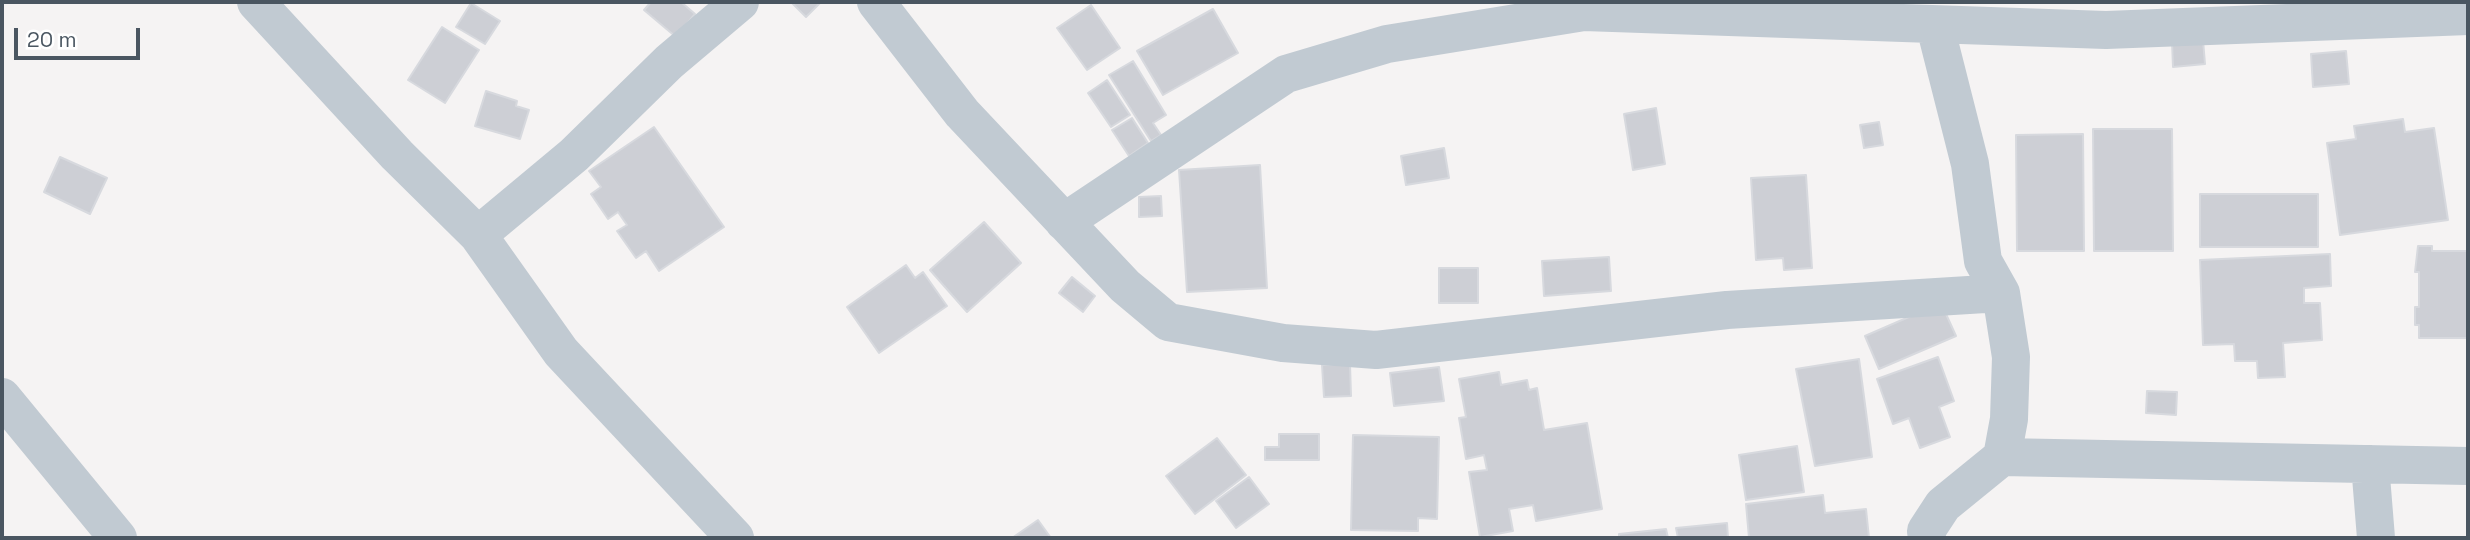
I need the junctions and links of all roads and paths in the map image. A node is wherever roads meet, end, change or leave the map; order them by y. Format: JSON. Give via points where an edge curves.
{"nodes":[{"id":1,"x":256,"y":2,"type":"edge"},
{"id":2,"x":740,"y":2,"type":"edge"},
{"id":3,"x":876,"y":2,"type":"edge"},
{"id":4,"x":1584,"y":7,"type":"edge"},
{"id":5,"x":2105,"y":16,"type":"edge"},
{"id":6,"x":2468,"y":16,"type":"edge"},
{"id":7,"x":287,"y":18,"type":"edge"},
{"id":8,"x":1936,"y":26,"type":"junction"},
{"id":9,"x":1064,"y":222,"type":"junction"},
{"id":10,"x":478,"y":235,"type":"junction"},
{"id":11,"x":2001,"y":293,"type":"junction"},
{"id":12,"x":2,"y":397,"type":"edge"},
{"id":13,"x":2001,"y":457,"type":"junction"},
{"id":14,"x":2370,"y":464,"type":"junction"},
{"id":15,"x":2468,"y":466,"type":"edge"},
{"id":16,"x":118,"y":538,"type":"edge"},
{"id":17,"x":735,"y":538,"type":"edge"},
{"id":18,"x":1927,"y":538,"type":"edge"},
{"id":19,"x":2376,"y":538,"type":"edge"}],
"edges":[{"from":1,"to":7,"type":"street"},
{"from":2,"to":10,"type":"street","via":[[574,155]]},
{"from":3,"to":9,"type":"street","via":[[962,113]]},
{"from":4,"to":8,"type":"street"},
{"from":4,"to":9,"type":"street","via":[[1388,44],[1286,74]]},
{"from":5,"to":6,"type":"street"},
{"from":5,"to":8,"type":"street"},
{"from":7,"to":10,"type":"street","via":[[397,155]]},
{"from":8,"to":11,"type":"street","via":[[1970,164],[1983,261]]},
{"from":9,"to":11,"type":"street","via":[[1125,286],[1168,321],[1323,346],[1376,350],[1727,310]]},
{"from":10,"to":17,"type":"street","via":[[561,352]]},
{"from":11,"to":13,"type":"street","via":[[2011,357],[2009,419]]},
{"from":12,"to":16,"type":"street"},
{"from":13,"to":14,"type":"street"},
{"from":13,"to":18,"type":"street","via":[[1943,505],[1926,531]]},
{"from":14,"to":15,"type":"street"},
{"from":14,"to":19,"type":"street"}]}
